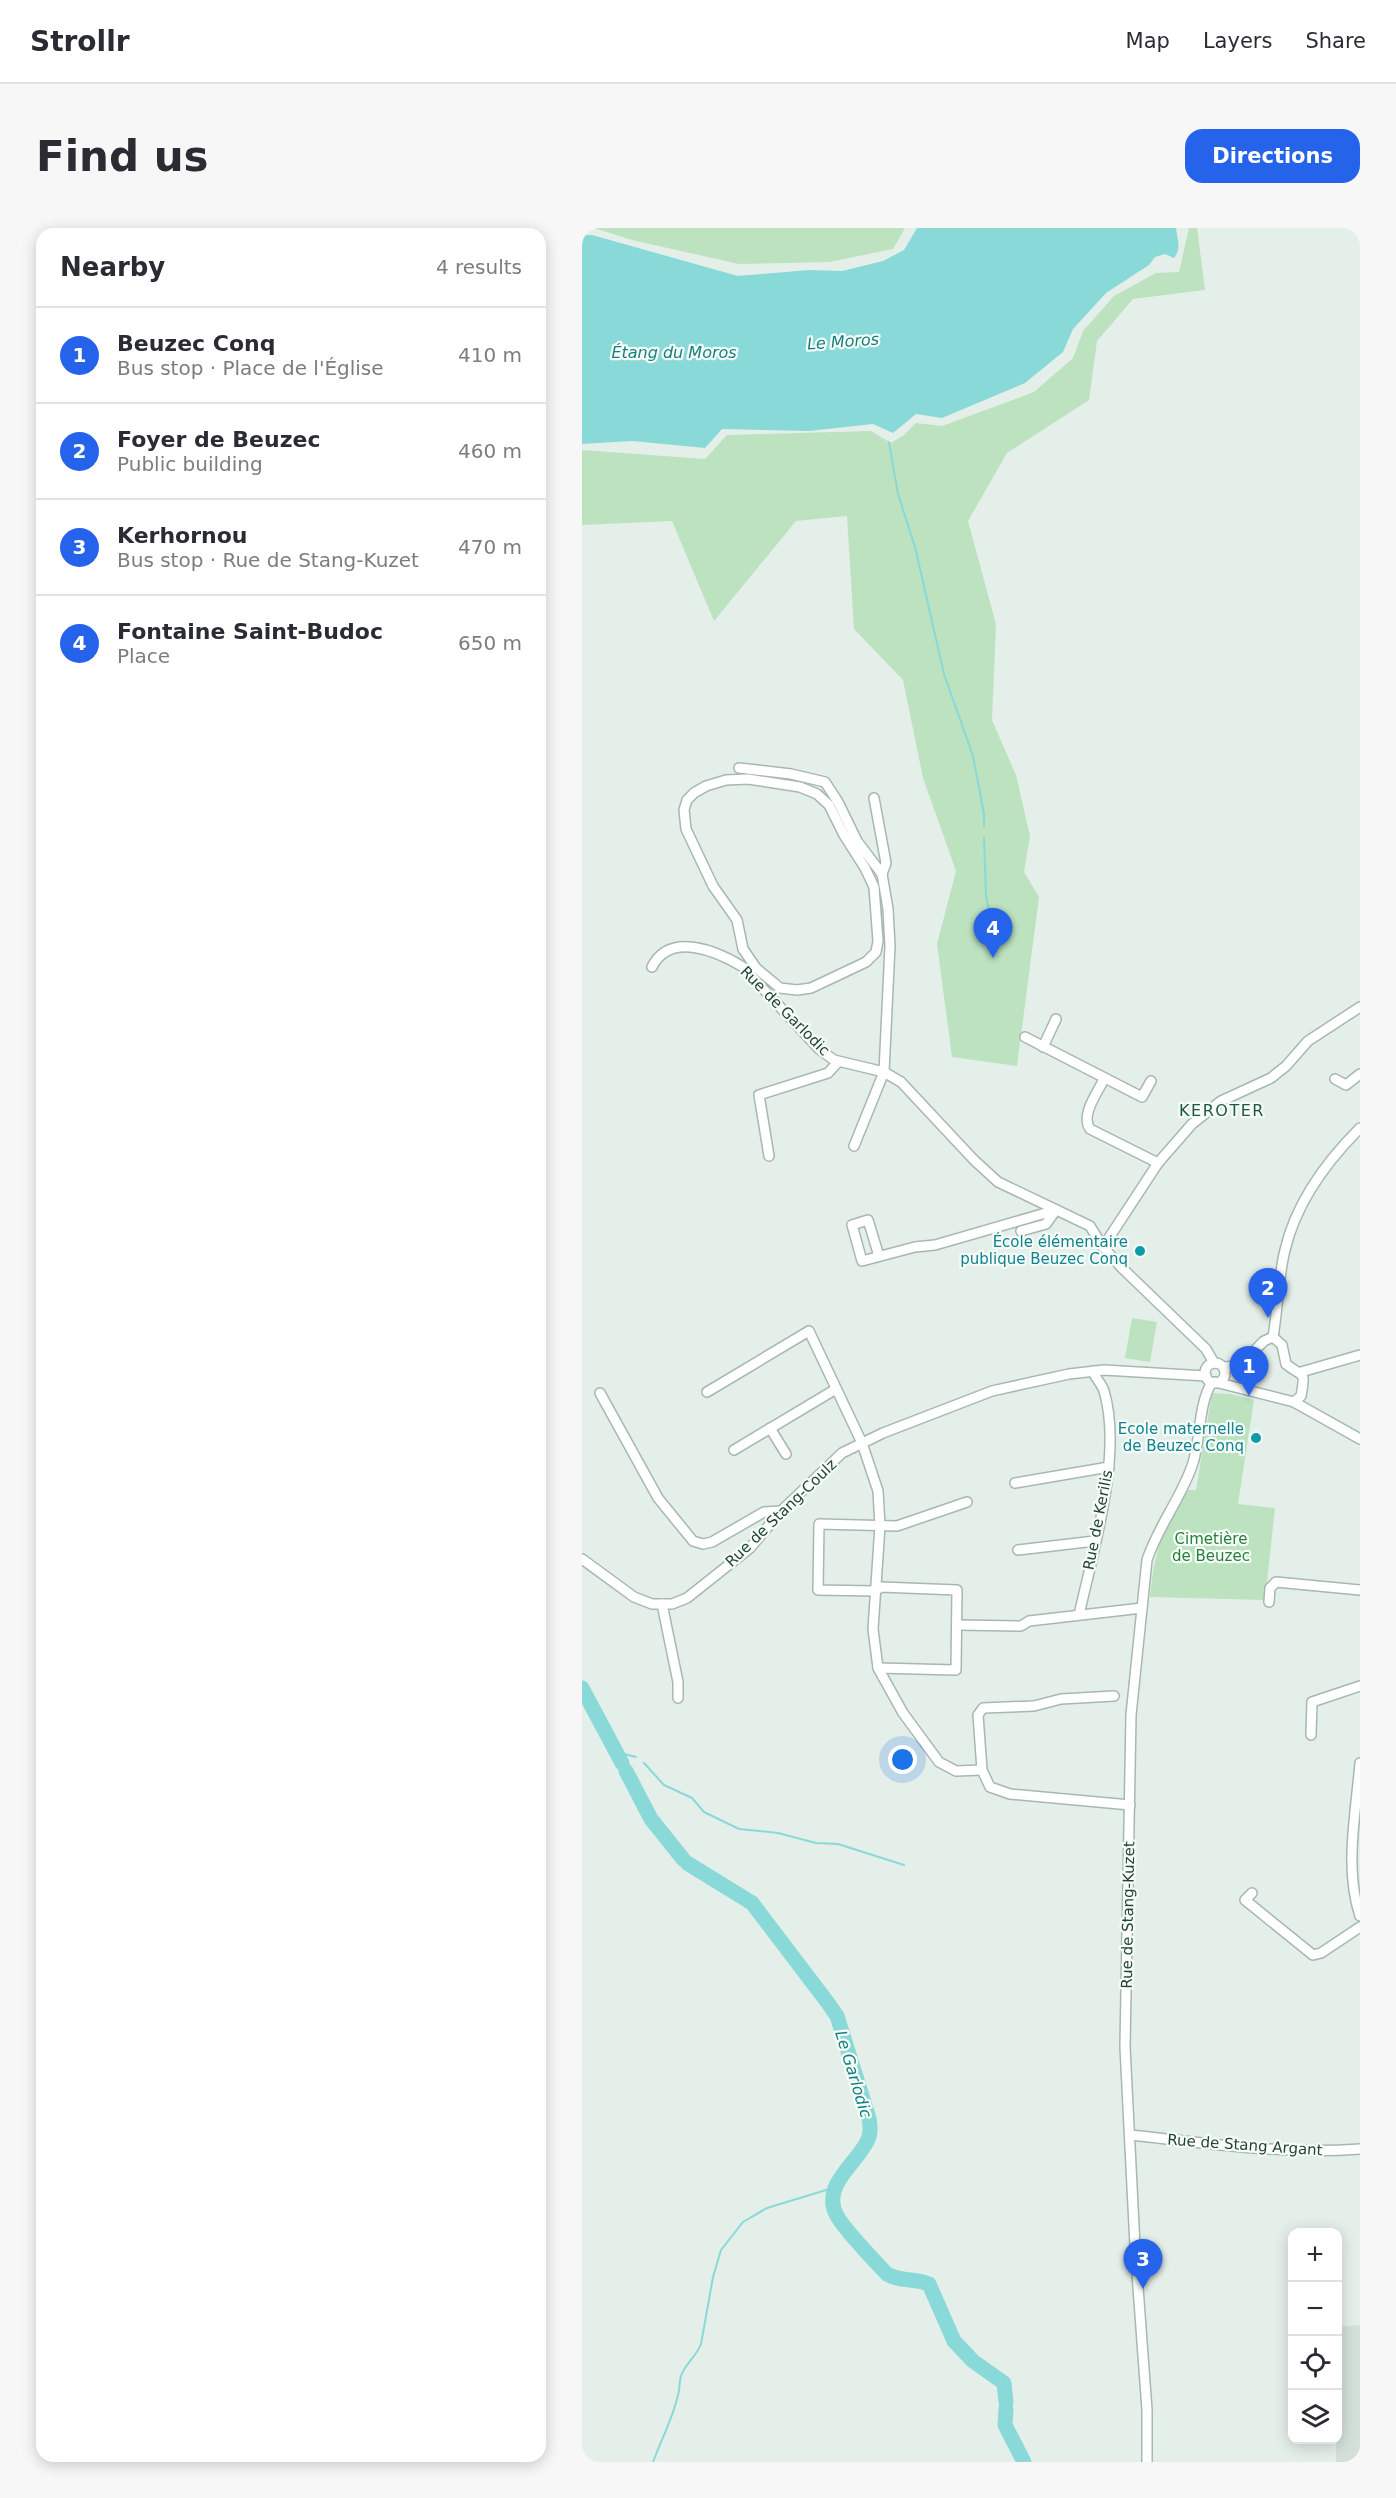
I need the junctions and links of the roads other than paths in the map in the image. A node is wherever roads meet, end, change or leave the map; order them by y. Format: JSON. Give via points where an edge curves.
{"nodes":[{"id":1,"x":739,"y":768,"type":"dead end"},
{"id":2,"x":874,"y":798,"type":"dead end"},
{"id":3,"x":882,"y":874,"type":"junction"},
{"id":4,"x":652,"y":967,"type":"dead end"},
{"id":5,"x":780,"y":988,"type":"junction"},
{"id":6,"x":775,"y":1001,"type":"junction"},
{"id":7,"x":1360,"y":1007,"type":"edge"},
{"id":8,"x":1056,"y":1019,"type":"dead end"},
{"id":9,"x":1025,"y":1037,"type":"dead end"},
{"id":10,"x":1043,"y":1047,"type":"junction"},
{"id":11,"x":838,"y":1062,"type":"junction"},
{"id":12,"x":884,"y":1072,"type":"junction"},
{"id":13,"x":1360,"y":1074,"type":"edge"},
{"id":14,"x":1104,"y":1079,"type":"junction"},
{"id":15,"x":1335,"y":1079,"type":"dead end"},
{"id":16,"x":1151,"y":1081,"type":"dead end"},
{"id":17,"x":1360,"y":1128,"type":"edge"},
{"id":18,"x":854,"y":1146,"type":"dead end"},
{"id":19,"x":769,"y":1156,"type":"dead end"},
{"id":20,"x":1158,"y":1163,"type":"junction"},
{"id":21,"x":1056,"y":1210,"type":"junction"},
{"id":22,"x":1021,"y":1231,"type":"dead end"},
{"id":23,"x":1103,"y":1247,"type":"junction"},
{"id":24,"x":879,"y":1256,"type":"dead end"},
{"id":25,"x":1273,"y":1337,"type":"junction"},
{"id":26,"x":1360,"y":1355,"type":"edge"},
{"id":27,"x":1219,"y":1365,"type":"junction"},
{"id":28,"x":1093,"y":1371,"type":"junction"},
{"id":29,"x":1112,"y":1371,"type":"junction"},
{"id":30,"x":1301,"y":1372,"type":"junction"},
{"id":31,"x":1211,"y":1380,"type":"junction"},
{"id":32,"x":837,"y":1389,"type":"junction"},
{"id":33,"x":1104,"y":1389,"type":"junction"},
{"id":34,"x":707,"y":1392,"type":"dead end"},
{"id":35,"x":600,"y":1393,"type":"dead end"},
{"id":36,"x":1294,"y":1402,"type":"junction"},
{"id":37,"x":770,"y":1428,"type":"junction"},
{"id":38,"x":1360,"y":1439,"type":"edge"},
{"id":39,"x":862,"y":1443,"type":"junction"},
{"id":40,"x":734,"y":1450,"type":"dead end"},
{"id":41,"x":786,"y":1454,"type":"dead end"},
{"id":42,"x":1109,"y":1467,"type":"junction"},
{"id":43,"x":1015,"y":1483,"type":"dead end"},
{"id":44,"x":967,"y":1502,"type":"dead end"},
{"id":45,"x":780,"y":1511,"type":"junction"},
{"id":46,"x":880,"y":1526,"type":"junction"},
{"id":47,"x":1095,"y":1541,"type":"junction"},
{"id":48,"x":1018,"y":1550,"type":"dead end"},
{"id":49,"x":582,"y":1559,"type":"edge"},
{"id":50,"x":1360,"y":1590,"type":"edge"},
{"id":51,"x":875,"y":1591,"type":"junction"},
{"id":52,"x":1269,"y":1602,"type":"dead end"},
{"id":53,"x":662,"y":1604,"type":"junction"},
{"id":54,"x":1142,"y":1608,"type":"junction"},
{"id":55,"x":1079,"y":1615,"type":"junction"},
{"id":56,"x":957,"y":1625,"type":"junction"},
{"id":57,"x":879,"y":1668,"type":"junction"},
{"id":58,"x":1360,"y":1686,"type":"edge"},
{"id":59,"x":1114,"y":1696,"type":"dead end"},
{"id":60,"x":678,"y":1698,"type":"dead end"},
{"id":61,"x":1311,"y":1734,"type":"dead end"},
{"id":62,"x":1360,"y":1763,"type":"edge"},
{"id":63,"x":982,"y":1770,"type":"junction"},
{"id":64,"x":1130,"y":1805,"type":"junction"},
{"id":65,"x":1252,"y":1893,"type":"dead end"},
{"id":66,"x":1360,"y":1916,"type":"edge"},
{"id":67,"x":1360,"y":1927,"type":"edge"},
{"id":68,"x":1130,"y":2135,"type":"junction"},
{"id":69,"x":1360,"y":2149,"type":"edge"},
{"id":70,"x":1147,"y":2462,"type":"edge"}],
"edges":[{"from":1,"to":3,"type":"street","via":[[825,782],[857,841]]},
{"from":2,"to":3,"type":"street","via":[[886,863]]},
{"from":3,"to":12,"type":"street","via":[[890,946]]},
{"from":4,"to":6,"type":"street","name":"Rue de Garlodic","via":[[657,958],[675,948],[687,946],[707,951],[743,967]]},
{"from":5,"to":5,"type":"street","via":[[811,988],[866,962],[876,952],[879,926],[874,887],[829,806],[817,794],[774,781],[748,779],[706,786],[687,800],[686,829],[713,886],[737,920],[743,949],[756,968]]},
{"from":5,"to":6,"type":"street"},
{"from":6,"to":11,"type":"street","name":"Rue de Garlodic","via":[[819,1049]]},
{"from":7,"to":20,"type":"street","via":[[1308,1041],[1271,1078],[1208,1110]]},
{"from":8,"to":10,"type":"street"},
{"from":9,"to":10,"type":"street"},
{"from":10,"to":14,"type":"street"},
{"from":11,"to":12,"type":"street","name":"Rue de Garlodic"},
{"from":11,"to":19,"type":"street","via":[[828,1073],[759,1095]]},
{"from":12,"to":18,"type":"street"},
{"from":12,"to":21,"type":"street","name":"Rue de Garlodic","via":[[919,1099],[998,1182]]},
{"from":13,"to":15,"type":"street","via":[[1346,1085]]},
{"from":14,"to":16,"type":"street","via":[[1142,1098]]},
{"from":14,"to":20,"type":"street","via":[[1086,1115],[1087,1125]]},
{"from":17,"to":25,"type":"street","via":[[1327,1166],[1290,1233]]},
{"from":20,"to":23,"type":"street"},
{"from":21,"to":22,"type":"street","via":[[1046,1224]]},
{"from":21,"to":23,"type":"street","name":"Rue de Garlodic","via":[[1090,1226]]},
{"from":21,"to":24,"type":"street","via":[[935,1245]]},
{"from":23,"to":27,"type":"street","name":"Rue de Garlodic"},
{"from":25,"to":27,"type":"street","via":[[1239,1366]]},
{"from":25,"to":30,"type":"street","via":[[1282,1345],[1286,1364]]},
{"from":26,"to":30,"type":"street"},
{"from":27,"to":31,"type":"street","via":[[1207,1368]]},
{"from":27,"to":31,"type":"street","via":[[1223,1378]]},
{"from":28,"to":29,"type":"street","name":"Rue de Stang-Coulz"},
{"from":28,"to":33,"type":"street","name":"Rue de Kerilis"},
{"from":28,"to":39,"type":"street","name":"Rue de Stang-Coulz","via":[[992,1391]]},
{"from":29,"to":31,"type":"street","name":"Rue de Stang-Coulz"},
{"from":29,"to":33,"type":"street"},
{"from":30,"to":36,"type":"street","via":[[1301,1396]]},
{"from":31,"to":36,"type":"street","name":"Rue de Stang-Coulz"},
{"from":31,"to":54,"type":"street","name":"Rue de Stang-Kuzet","via":[[1192,1466],[1153,1539]]},
{"from":32,"to":34,"type":"street","via":[[809,1331]]},
{"from":32,"to":37,"type":"street"},
{"from":32,"to":39,"type":"street"},
{"from":33,"to":42,"type":"street","name":"Rue de Kerilis","via":[[1110,1433]]},
{"from":35,"to":45,"type":"street","via":[[658,1498],[693,1541],[712,1542],[764,1512]]},
{"from":36,"to":38,"type":"street","name":"Rue de Stang-Coulz"},
{"from":37,"to":40,"type":"street"},
{"from":37,"to":41,"type":"street"},
{"from":39,"to":45,"type":"street","name":"Rue de Stang-Coulz","via":[[842,1453]]},
{"from":39,"to":46,"type":"street","via":[[878,1491]]},
{"from":42,"to":43,"type":"street"},
{"from":42,"to":47,"type":"street","name":"Rue de Kerilis"},
{"from":44,"to":46,"type":"street","via":[[897,1526]]},
{"from":45,"to":53,"type":"street","name":"Rue de Stang-Coulz","via":[[750,1548],[695,1592],[672,1605]]},
{"from":46,"to":51,"type":"street"},
{"from":46,"to":51,"type":"street","via":[[819,1524],[818,1590]]},
{"from":47,"to":48,"type":"street"},
{"from":47,"to":55,"type":"street","name":"Rue de Kerilis"},
{"from":49,"to":53,"type":"street","via":[[634,1598]]},
{"from":50,"to":52,"type":"street","via":[[1276,1582],[1270,1588]]},
{"from":51,"to":56,"type":"street","via":[[880,1587],[957,1590]]},
{"from":51,"to":57,"type":"street","via":[[873,1629]]},
{"from":53,"to":60,"type":"street"},
{"from":54,"to":55,"type":"street"},
{"from":54,"to":64,"type":"street","name":"Rue de Stang-Kuzet","via":[[1131,1715]]},
{"from":55,"to":56,"type":"street","via":[[1029,1621],[1021,1626]]},
{"from":56,"to":57,"type":"street","via":[[956,1670]]},
{"from":57,"to":63,"type":"street","via":[[903,1713],[939,1762],[956,1771]]},
{"from":58,"to":61,"type":"street","via":[[1312,1702]]},
{"from":59,"to":63,"type":"street","via":[[983,1708],[978,1714]]},
{"from":62,"to":66,"type":"street","via":[[1352,1870]]},
{"from":63,"to":64,"type":"street","via":[[990,1787],[1010,1794]]},
{"from":64,"to":68,"type":"street","name":"Rue de Stang-Kuzet","via":[[1125,2047]]},
{"from":65,"to":67,"type":"street","via":[[1245,1900],[1313,1954],[1321,1953]]},
{"from":68,"to":69,"type":"street","name":"Rue de Stang Argant","via":[[1271,2150]]},
{"from":68,"to":70,"type":"street","name":"Rue de Stang-Kuzet"}]}
